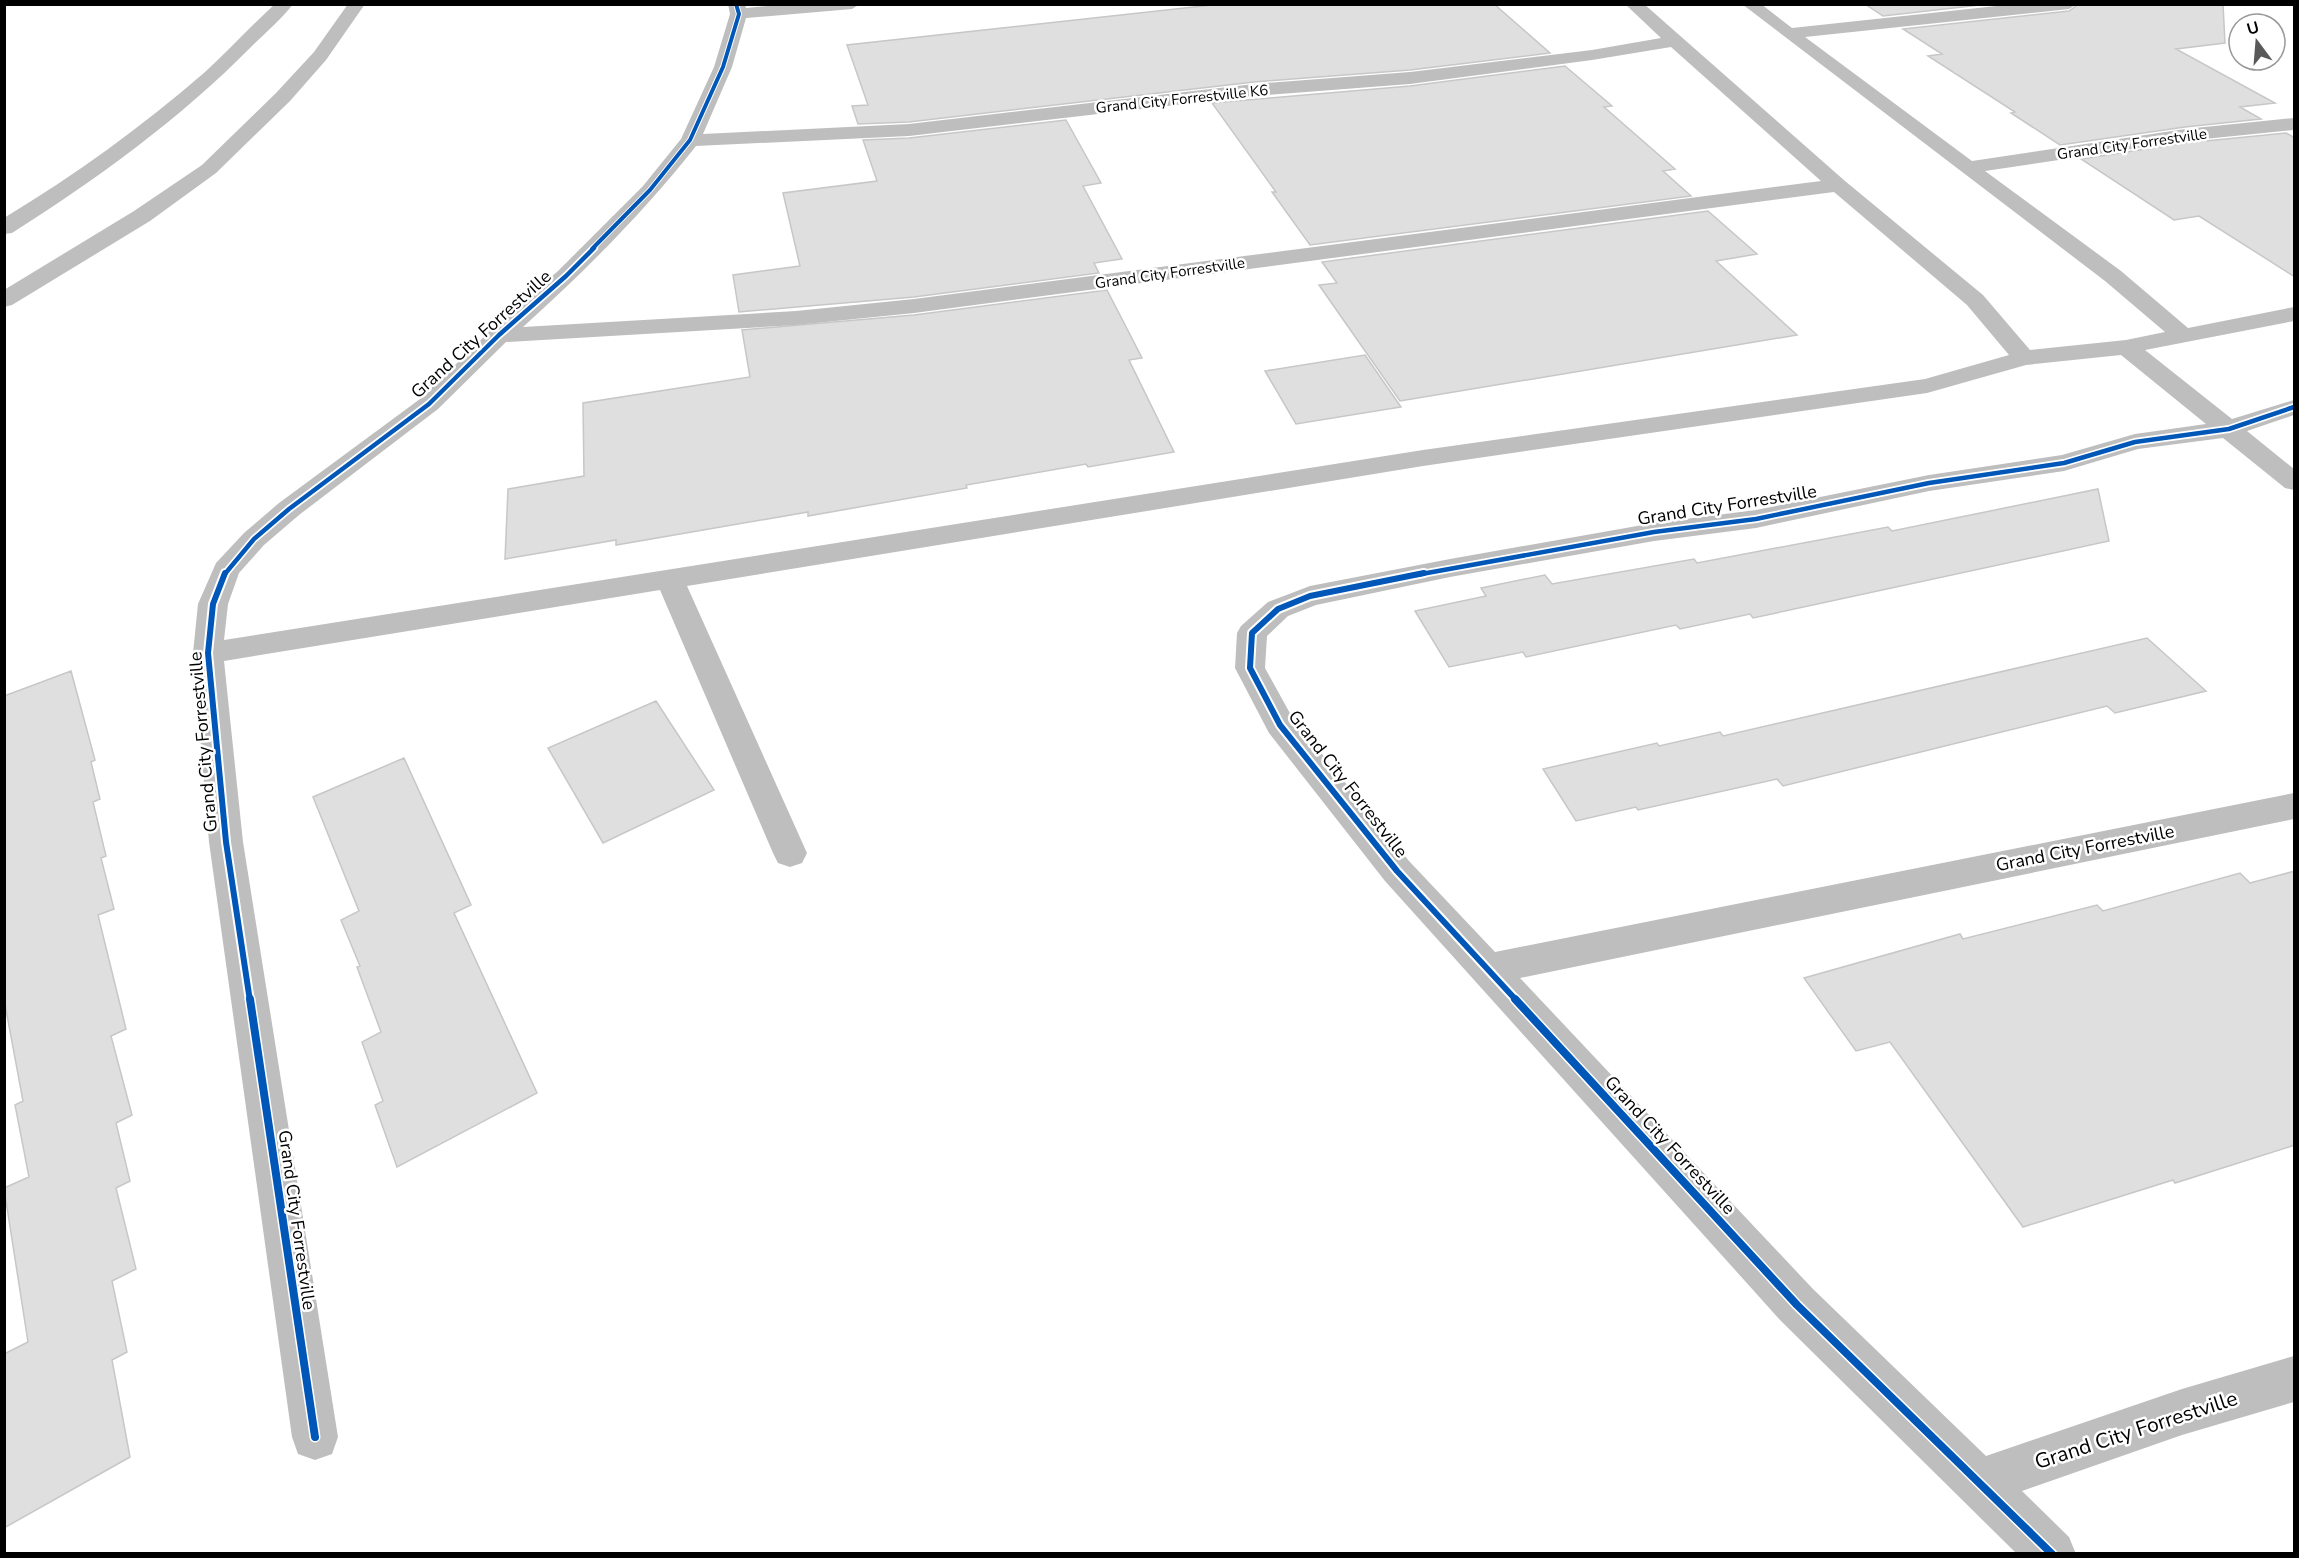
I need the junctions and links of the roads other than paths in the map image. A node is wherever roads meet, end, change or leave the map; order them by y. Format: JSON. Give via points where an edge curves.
{"nodes":[{"id":1,"x":285,"y":4,"type":"edge"},
{"id":2,"x":357,"y":4,"type":"edge"},
{"id":3,"x":852,"y":4,"type":"edge"},
{"id":4,"x":1633,"y":4,"type":"edge"},
{"id":5,"x":1750,"y":4,"type":"edge"},
{"id":6,"x":2069,"y":4,"type":"edge"},
{"id":7,"x":737,"y":9,"type":"edge"},
{"id":8,"x":1790,"y":33,"type":"junction"},
{"id":9,"x":1673,"y":41,"type":"junction"},
{"id":10,"x":2295,"y":124,"type":"edge"},
{"id":11,"x":690,"y":140,"type":"junction"},
{"id":12,"x":1969,"y":167,"type":"junction"},
{"id":13,"x":1838,"y":185,"type":"junction"},
{"id":14,"x":4,"y":228,"type":"edge"},
{"id":15,"x":4,"y":300,"type":"edge"},
{"id":16,"x":2295,"y":314,"type":"edge"},
{"id":17,"x":499,"y":335,"type":"junction"},
{"id":18,"x":2184,"y":336,"type":"junction"},
{"id":19,"x":2126,"y":347,"type":"junction"},
{"id":20,"x":2024,"y":358,"type":"junction"},
{"id":21,"x":2295,"y":407,"type":"edge"},
{"id":22,"x":2229,"y":429,"type":"junction"},
{"id":23,"x":2295,"y":482,"type":"edge"},
{"id":24,"x":670,"y":579,"type":"junction"},
{"id":25,"x":208,"y":653,"type":"junction"},
{"id":26,"x":2295,"y":806,"type":"edge"},
{"id":27,"x":790,"y":853,"type":"dead end"},
{"id":28,"x":1487,"y":969,"type":"junction"},
{"id":29,"x":2295,"y":1379,"type":"edge"},
{"id":30,"x":315,"y":1437,"type":"dead end"},
{"id":31,"x":1978,"y":1483,"type":"junction"},
{"id":32,"x":2052,"y":1554,"type":"edge"}],
"edges":[{"from":1,"to":14,"type":"street","via":[[137,138]]},
{"from":2,"to":15,"type":"street","via":[[320,56],[210,169],[142,216]]},
{"from":3,"to":7,"type":"street","name":"Grand City Forrestville"},
{"from":4,"to":9,"type":"street"},
{"from":5,"to":8,"type":"street"},
{"from":6,"to":8,"type":"street"},
{"from":7,"to":11,"type":"street","name":"Grand City Forrestville","via":[[723,67]]},
{"from":8,"to":12,"type":"street"},
{"from":9,"to":11,"type":"street","name":"Grand City Forrestville K6","via":[[1592,56],[1410,78],[1254,90],[909,130]]},
{"from":9,"to":13,"type":"street"},
{"from":10,"to":12,"type":"street","name":"Grand City Forrestville","via":[[2185,135]]},
{"from":11,"to":17,"type":"street","name":"Grand City Forrestville","via":[[650,190],[590,252]]},
{"from":12,"to":18,"type":"street","via":[[2113,276]]},
{"from":13,"to":17,"type":"street","name":"Grand City Forrestville","via":[[914,306],[795,318]]},
{"from":13,"to":20,"type":"street","via":[[1975,300]]},
{"from":16,"to":18,"type":"street","name":"Grand City Forrestville"},
{"from":17,"to":25,"type":"street","name":"Grand City Forrestville","via":[[429,404],[254,539],[226,570],[213,604]]},
{"from":18,"to":19,"type":"street","name":"Grand City Forrestville"},
{"from":19,"to":20,"type":"street","name":"Grand City Forrestville"},
{"from":19,"to":22,"type":"street"},
{"from":20,"to":24,"type":"street","name":"Grand City Forrestville","via":[[1927,386],[1434,457]]},
{"from":21,"to":22,"type":"street","name":"Grand City Forrestville"},
{"from":22,"to":23,"type":"street"},
{"from":22,"to":28,"type":"street","name":"Grand City Forrestville","via":[[2135,442],[2064,463],[1929,483],[1756,519],[1654,532],[1450,568],[1310,596],[1278,609],[1252,633],[1250,668],[1280,725],[1397,871]]},
{"from":24,"to":25,"type":"street","name":"Grand City Forrestville"},
{"from":24,"to":27,"type":"street"},
{"from":25,"to":30,"type":"street","name":"Grand City Forrestville","via":[[226,842]]},
{"from":26,"to":28,"type":"street","name":"Grand City Forrestville"},
{"from":28,"to":31,"type":"street","name":"Grand City Forrestville","via":[[1797,1305]]},
{"from":29,"to":31,"type":"street","name":"Grand City Forrestville","via":[[2182,1412]]},
{"from":31,"to":32,"type":"street","name":"Grand City Forrestville"}]}
